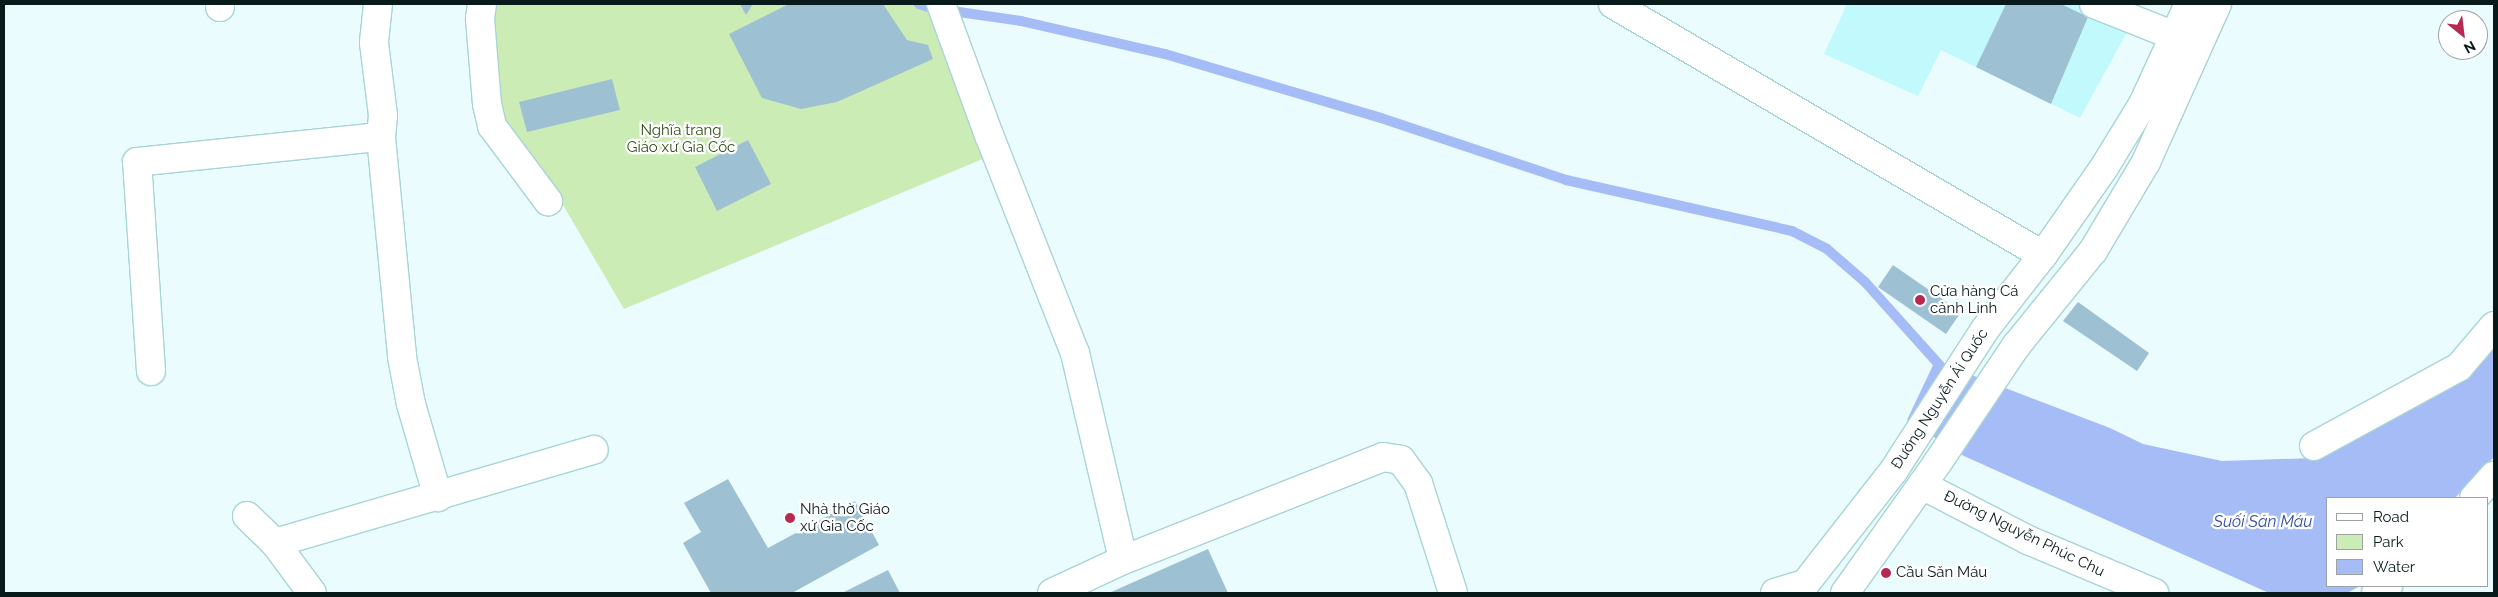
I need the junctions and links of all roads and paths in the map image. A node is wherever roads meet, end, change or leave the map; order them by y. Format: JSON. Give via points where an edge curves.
{"nodes":[{"id":1,"x":378,"y":4,"type":"edge"},
{"id":2,"x":482,"y":4,"type":"edge"},
{"id":3,"x":941,"y":4,"type":"edge"},
{"id":4,"x":1613,"y":4,"type":"edge"},
{"id":5,"x":2094,"y":4,"type":"edge"},
{"id":6,"x":2189,"y":4,"type":"edge"},
{"id":7,"x":2217,"y":4,"type":"edge"},
{"id":8,"x":2175,"y":36,"type":"junction"},
{"id":9,"x":381,"y":137,"type":"junction"},
{"id":10,"x":548,"y":201,"type":"dead end"},
{"id":11,"x":2043,"y":255,"type":"junction"},
{"id":12,"x":2494,"y":326,"type":"edge"},
{"id":13,"x":151,"y":371,"type":"dead end"},
{"id":14,"x":2314,"y":446,"type":"dead end"},
{"id":15,"x":594,"y":450,"type":"dead end"},
{"id":16,"x":1894,"y":470,"type":"junction"},
{"id":17,"x":2494,"y":476,"type":"edge"},
{"id":18,"x":1922,"y":485,"type":"junction"},
{"id":19,"x":438,"y":497,"type":"junction"},
{"id":20,"x":2475,"y":497,"type":"edge"},
{"id":21,"x":247,"y":516,"type":"dead end"},
{"id":22,"x":275,"y":543,"type":"junction"},
{"id":23,"x":1124,"y":560,"type":"junction"},
{"id":24,"x":1801,"y":589,"type":"edge"},
{"id":25,"x":312,"y":593,"type":"edge"},
{"id":26,"x":1052,"y":593,"type":"edge"},
{"id":27,"x":1453,"y":593,"type":"edge"},
{"id":28,"x":1775,"y":593,"type":"edge"},
{"id":29,"x":1845,"y":593,"type":"edge"},
{"id":30,"x":2154,"y":593,"type":"edge"}],
"edges":[{"from":1,"to":9,"type":"street","via":[[374,43],[383,115]]},
{"from":2,"to":10,"type":"street","via":[[480,19],[487,104],[492,126]]},
{"from":3,"to":23,"type":"street","via":[[1074,353]]},
{"from":4,"to":11,"type":"street"},
{"from":5,"to":8,"type":"street"},
{"from":6,"to":8,"type":"street","name":"Đường Nguyễn Ái Quốc"},
{"from":7,"to":18,"type":"street","via":[[2146,162],[2093,251],[2016,346]]},
{"from":8,"to":11,"type":"street","name":"Đường Nguyễn Ái Quốc","via":[[2143,104],[2105,166]]},
{"from":9,"to":13,"type":"street","via":[[137,162]]},
{"from":9,"to":19,"type":"street","via":[[402,357],[411,404]]},
{"from":11,"to":16,"type":"street","name":"Đường Nguyễn Ái Quốc","via":[[1986,328]]},
{"from":12,"to":14,"type":"street","via":[[2459,367]]},
{"from":15,"to":19,"type":"street"},
{"from":16,"to":18,"type":"street","name":"Đường Nguyễn Phúc Chu"},
{"from":16,"to":24,"type":"street","name":"Đường Nguyễn Ái Quốc"},
{"from":17,"to":20,"type":"street"},
{"from":18,"to":29,"type":"street"},
{"from":18,"to":30,"type":"street","name":"Đường Nguyễn Phúc Chu","via":[[2086,566]]},
{"from":19,"to":22,"type":"street"},
{"from":21,"to":22,"type":"street"},
{"from":22,"to":25,"type":"street"},
{"from":23,"to":26,"type":"street"},
{"from":23,"to":27,"type":"street","via":[[1383,457],[1401,460],[1418,482]]},
{"from":24,"to":28,"type":"street"}]}
